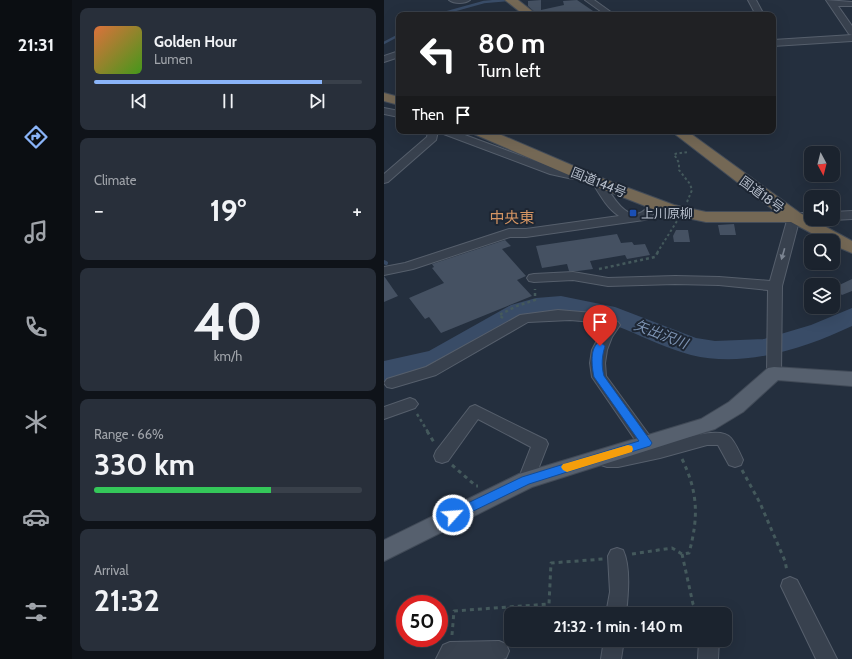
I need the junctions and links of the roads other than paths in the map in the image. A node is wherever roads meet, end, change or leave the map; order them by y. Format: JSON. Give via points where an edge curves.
{"nodes":[{"id":1,"x":454,"y":0,"type":"edge"},
{"id":2,"x":466,"y":0,"type":"edge"},
{"id":3,"x":511,"y":0,"type":"edge"},
{"id":4,"x":589,"y":0,"type":"edge"},
{"id":5,"x":752,"y":0,"type":"edge"},
{"id":6,"x":831,"y":2,"type":"edge"},
{"id":7,"x":852,"y":4,"type":"edge"},
{"id":8,"x":527,"y":12,"type":"edge"},
{"id":9,"x":607,"y":12,"type":"edge"},
{"id":10,"x":758,"y":12,"type":"edge"},
{"id":11,"x":852,"y":32,"type":"edge"},
{"id":12,"x":852,"y":38,"type":"edge"},
{"id":13,"x":776,"y":42,"type":"edge"},
{"id":14,"x":396,"y":55,"type":"edge"},
{"id":15,"x":384,"y":60,"type":"edge"},
{"id":16,"x":384,"y":97,"type":"edge"},
{"id":17,"x":396,"y":100,"type":"edge"},
{"id":18,"x":384,"y":111,"type":"edge"},
{"id":19,"x":396,"y":113,"type":"edge"},
{"id":20,"x":433,"y":134,"type":"edge"},
{"id":21,"x":453,"y":134,"type":"edge"},
{"id":22,"x":486,"y":134,"type":"edge"},
{"id":23,"x":682,"y":134,"type":"edge"},
{"id":24,"x":578,"y":174,"type":"junction"},
{"id":25,"x":384,"y":180,"type":"edge"},
{"id":26,"x":598,"y":182,"type":"junction"},
{"id":27,"x":658,"y":205,"type":"junction"},
{"id":28,"x":852,"y":215,"type":"edge"},
{"id":29,"x":804,"y":216,"type":"edge"},
{"id":30,"x":840,"y":216,"type":"edge"},
{"id":31,"x":794,"y":217,"type":"junction"},
{"id":32,"x":634,"y":218,"type":"junction"},
{"id":33,"x":852,"y":248,"type":"edge"},
{"id":34,"x":384,"y":271,"type":"edge"},
{"id":35,"x":534,"y":278,"type":"road end"},
{"id":36,"x":775,"y":286,"type":"junction"},
{"id":37,"x":774,"y":364,"type":"junction"},
{"id":38,"x":852,"y":379,"type":"edge"},
{"id":39,"x":392,"y":383,"type":"dead end"},
{"id":40,"x":410,"y":404,"type":"dead end"},
{"id":41,"x":384,"y":413,"type":"edge"},
{"id":42,"x":662,"y":443,"type":"junction"},
{"id":43,"x":442,"y":456,"type":"dead end"},
{"id":44,"x":604,"y":456,"type":"junction"},
{"id":45,"x":735,"y":460,"type":"road end"},
{"id":46,"x":526,"y":480,"type":"junction"},
{"id":47,"x":384,"y":551,"type":"edge"},
{"id":48,"x":617,"y":557,"type":"road end"},
{"id":49,"x":790,"y":586,"type":"road end"},
{"id":50,"x":617,"y":607,"type":"edge"},
{"id":51,"x":613,"y":647,"type":"edge"},
{"id":52,"x":709,"y":647,"type":"edge"},
{"id":53,"x":499,"y":651,"type":"dead end"},
{"id":54,"x":448,"y":655,"type":"edge"},
{"id":55,"x":611,"y":659,"type":"edge"},
{"id":56,"x":708,"y":659,"type":"edge"},
{"id":57,"x":827,"y":659,"type":"edge"}],
"edges":[{"from":1,"to":2,"type":"street"},
{"from":3,"to":8,"type":"highway"},
{"from":4,"to":9,"type":"street"},
{"from":5,"to":10,"type":"street"},
{"from":6,"to":7,"type":"street"},
{"from":6,"to":11,"type":"street"},
{"from":12,"to":13,"type":"street"},
{"from":14,"to":15,"type":"street"},
{"from":16,"to":17,"type":"highway"},
{"from":18,"to":19,"type":"street"},
{"from":20,"to":25,"type":"street","via":[[432,138]]},
{"from":21,"to":24,"type":"street","via":[[554,172],[573,176]]},
{"from":22,"to":24,"type":"highway","name":"国道144号"},
{"from":23,"to":31,"type":"highway","name":"国道18号"},
{"from":24,"to":26,"type":"highway","name":"国道144号"},
{"from":26,"to":27,"type":"highway","name":"国道144号"},
{"from":26,"to":32,"type":"street","via":[[619,212]]},
{"from":27,"to":31,"type":"highway","name":"国道144号","via":[[679,215],[727,218]]},
{"from":27,"to":32,"type":"street","via":[[648,214]]},
{"from":28,"to":30,"type":"street"},
{"from":29,"to":31,"type":"street"},
{"from":31,"to":33,"type":"highway","name":"国道18号"},
{"from":31,"to":36,"type":"street","one_way":true},
{"from":32,"to":34,"type":"street","via":[[526,233],[509,233],[408,266]]},
{"from":35,"to":36,"type":"street","via":[[580,277],[608,282],[719,281]]},
{"from":36,"to":37,"type":"street"},
{"from":37,"to":38,"type":"main road","via":[[812,375]]},
{"from":37,"to":42,"type":"main road","via":[[736,407],[708,424]]},
{"from":39,"to":42,"type":"street","via":[[431,371],[525,318],[592,317],[612,325],[604,336],[597,357],[599,377]]},
{"from":40,"to":41,"type":"street"},
{"from":42,"to":44,"type":"main road"},
{"from":42,"to":44,"type":"street","via":[[618,460],[607,460]]},
{"from":42,"to":45,"type":"street","via":[[720,439],[725,442]]},
{"from":43,"to":46,"type":"street","via":[[475,411],[540,444]]},
{"from":44,"to":46,"type":"main road"},
{"from":46,"to":47,"type":"main road"},
{"from":48,"to":50,"type":"street"},
{"from":49,"to":57,"type":"street"},
{"from":51,"to":55,"type":"street"},
{"from":52,"to":56,"type":"street"},
{"from":53,"to":54,"type":"street"}]}
